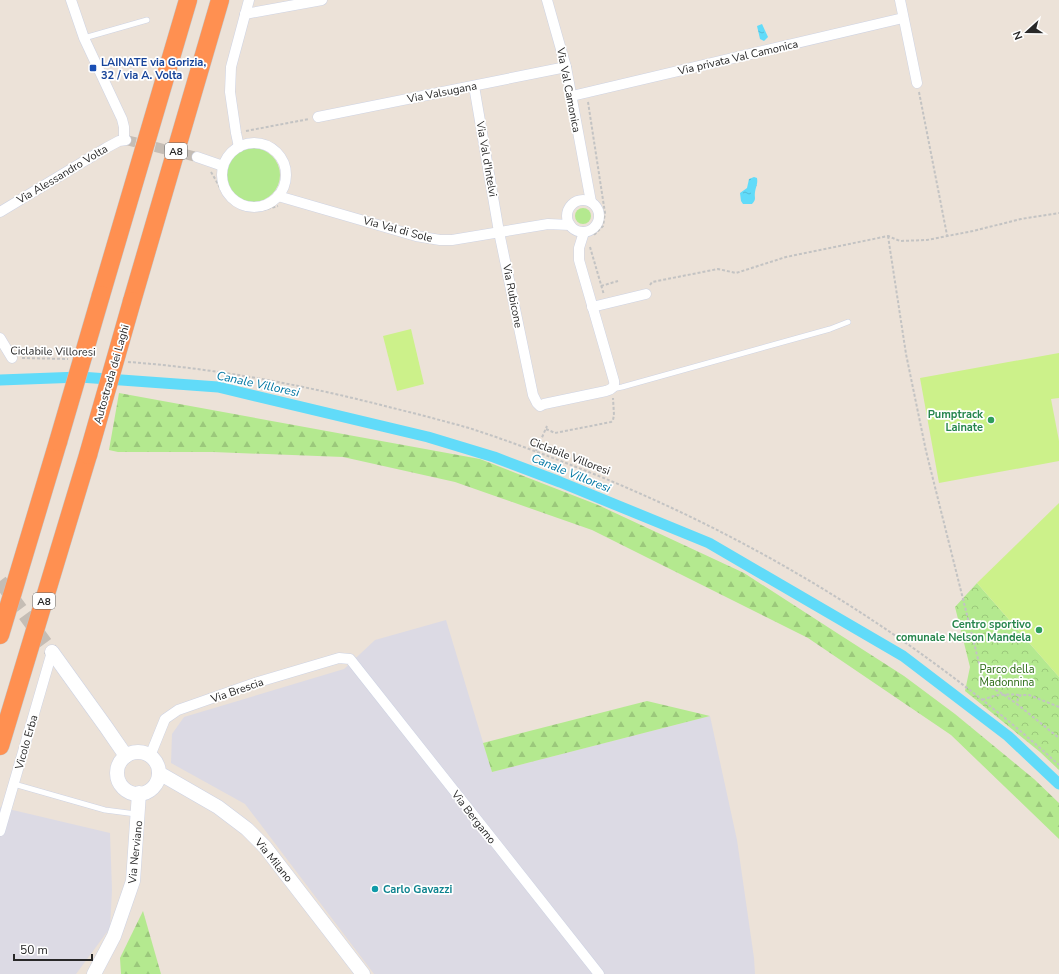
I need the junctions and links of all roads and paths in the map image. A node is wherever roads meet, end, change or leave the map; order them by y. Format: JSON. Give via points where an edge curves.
{"nodes":[{"id":1,"x":71,"y":0,"type":"edge"},
{"id":2,"x":188,"y":0,"type":"edge"},
{"id":3,"x":220,"y":0,"type":"edge"},
{"id":4,"x":249,"y":0,"type":"edge"},
{"id":5,"x":322,"y":0,"type":"edge"},
{"id":6,"x":547,"y":0,"type":"edge"},
{"id":7,"x":900,"y":0,"type":"edge"},
{"id":8,"x":245,"y":14,"type":"junction"},
{"id":9,"x":903,"y":18,"type":"junction"},
{"id":10,"x":146,"y":20,"type":"dead end"},
{"id":11,"x":84,"y":38,"type":"junction"},
{"id":12,"x":566,"y":67,"type":"junction"},
{"id":13,"x":917,"y":83,"type":"joint"},
{"id":14,"x":474,"y":86,"type":"junction"},
{"id":15,"x":587,"y":93,"type":"junction"},
{"id":16,"x":572,"y":96,"type":"junction"},
{"id":17,"x":318,"y":117,"type":"joint"},
{"id":18,"x":236,"y":133,"type":"junction"},
{"id":19,"x":239,"y":147,"type":"junction"},
{"id":20,"x":197,"y":157,"type":"tunnel mouth"},
{"id":21,"x":223,"y":166,"type":"junction"},
{"id":22,"x":208,"y":169,"type":"dead end"},
{"id":23,"x":586,"y":181,"type":"junction"},
{"id":24,"x":283,"y":187,"type":"junction"},
{"id":25,"x":278,"y":196,"type":"junction"},
{"id":26,"x":580,"y":200,"type":"junction"},
{"id":27,"x":298,"y":201,"type":"junction"},
{"id":28,"x":591,"y":202,"type":"junction"},
{"id":29,"x":0,"y":212,"type":"edge"},
{"id":30,"x":1059,"y":213,"type":"edge"},
{"id":31,"x":566,"y":215,"type":"junction"},
{"id":32,"x":548,"y":224,"type":"junction"},
{"id":33,"x":571,"y":227,"type":"junction"},
{"id":34,"x":499,"y":232,"type":"junction"},
{"id":35,"x":947,"y":235,"type":"junction"},
{"id":36,"x":888,"y":236,"type":"junction"},
{"id":37,"x":588,"y":238,"type":"junction"},
{"id":38,"x":579,"y":248,"type":"junction"},
{"id":39,"x":618,"y":281,"type":"dead end"},
{"id":40,"x":601,"y":286,"type":"junction"},
{"id":41,"x":646,"y":294,"type":"joint"},
{"id":42,"x":606,"y":300,"type":"dead end"},
{"id":43,"x":592,"y":306,"type":"junction"},
{"id":44,"x":848,"y":322,"type":"dead end"},
{"id":45,"x":0,"y":338,"type":"edge"},
{"id":46,"x":12,"y":358,"type":"joint"},
{"id":47,"x":72,"y":359,"type":"dead end"},
{"id":48,"x":124,"y":361,"type":"dead end"},
{"id":49,"x":609,"y":390,"type":"junction"},
{"id":50,"x":547,"y":426,"type":"dead end"},
{"id":51,"x":546,"y":429,"type":"junction"},
{"id":52,"x":536,"y":451,"type":"junction"},
{"id":53,"x":0,"y":635,"type":"edge"},
{"id":54,"x":52,"y":652,"type":"joint"},
{"id":55,"x":350,"y":659,"type":"joint"},
{"id":56,"x":1004,"y":694,"type":"junction"},
{"id":57,"x":1021,"y":695,"type":"junction"},
{"id":58,"x":982,"y":700,"type":"junction"},
{"id":59,"x":1017,"y":704,"type":"junction"},
{"id":60,"x":1059,"y":707,"type":"edge"},
{"id":61,"x":1059,"y":738,"type":"edge"},
{"id":62,"x":0,"y":746,"type":"edge"},
{"id":63,"x":126,"y":756,"type":"junction"},
{"id":64,"x":150,"y":756,"type":"junction"},
{"id":65,"x":1059,"y":765,"type":"edge"},
{"id":66,"x":159,"y":773,"type":"junction"},
{"id":67,"x":14,"y":784,"type":"junction"},
{"id":68,"x":139,"y":793,"type":"junction"},
{"id":69,"x":139,"y":815,"type":"junction"},
{"id":70,"x":0,"y":831,"type":"edge"},
{"id":71,"x":94,"y":974,"type":"edge"},
{"id":72,"x":363,"y":974,"type":"edge"},
{"id":73,"x":599,"y":974,"type":"edge"}],
"edges":[{"from":1,"to":11,"type":"street"},
{"from":2,"to":53,"type":"highway","bridge":true},
{"from":3,"to":62,"type":"highway","name":"Autostrada dei Laghi","number":"A8","bridge":true,"via":[[88,455]]},
{"from":4,"to":8,"type":"street"},
{"from":5,"to":8,"type":"street"},
{"from":6,"to":12,"type":"street","name":"Via Val Camonica"},
{"from":7,"to":9,"type":"street"},
{"from":8,"to":18,"type":"street","via":[[231,67],[230,92]]},
{"from":9,"to":13,"type":"street"},
{"from":9,"to":15,"type":"street","name":"Via privata Val Camonica"},
{"from":10,"to":11,"type":"lane"},
{"from":11,"to":29,"type":"street","name":"Via Alessandro Volta","via":[[122,119],[125,140],[106,148]]},
{"from":12,"to":14,"type":"street","name":"Via Valsugana"},
{"from":12,"to":16,"type":"street","name":"Via Val Camonica"},
{"from":13,"to":35,"type":"path"},
{"from":14,"to":17,"type":"street","name":"Via Valsugana"},
{"from":14,"to":34,"type":"street","name":"Via Val d'Intelvi"},
{"from":15,"to":16,"type":"street","name":"Via privata Val Camonica"},
{"from":15,"to":37,"type":"path","via":[[605,213],[603,226]]},
{"from":16,"to":23,"type":"street","name":"Via Val Camonica"},
{"from":17,"to":18,"type":"path"},
{"from":18,"to":19,"type":"street"},
{"from":19,"to":21,"type":"street","via":[[229,155]]},
{"from":19,"to":24,"type":"street","via":[[256,143],[275,152],[283,162],[285,170]]},
{"from":20,"to":21,"type":"street"},
{"from":21,"to":25,"type":"street","via":[[223,185],[234,201],[252,207],[262,206]]},
{"from":22,"to":27,"type":"path","via":[[226,197],[241,209],[259,211]]},
{"from":23,"to":26,"type":"street","name":"Via Val Camonica"},
{"from":23,"to":28,"type":"street","name":"Via Val Camonica"},
{"from":24,"to":25,"type":"street"},
{"from":24,"to":27,"type":"street","name":"Via Val di Sole"},
{"from":25,"to":27,"type":"street","name":"Via Val di Sole"},
{"from":26,"to":28,"type":"street"},
{"from":26,"to":31,"type":"street","via":[[572,204]]},
{"from":27,"to":34,"type":"street","name":"Via Val di Sole","via":[[416,236],[440,240]]},
{"from":28,"to":37,"type":"street","via":[[597,209],[598,220]]},
{"from":30,"to":35,"type":"path"},
{"from":31,"to":32,"type":"street"},
{"from":31,"to":33,"type":"street"},
{"from":32,"to":33,"type":"street"},
{"from":32,"to":34,"type":"street"},
{"from":33,"to":37,"type":"street"},
{"from":33,"to":38,"type":"street"},
{"from":34,"to":49,"type":"street","name":"Via Rubicone","via":[[533,395],[537,403],[540,406]]},
{"from":35,"to":36,"type":"path","via":[[927,240],[900,241]]},
{"from":36,"to":41,"type":"path","via":[[786,257],[736,273],[718,269],[652,282]]},
{"from":36,"to":56,"type":"path","via":[[906,354],[926,451],[982,675],[987,685]]},
{"from":37,"to":38,"type":"street"},
{"from":37,"to":40,"type":"path"},
{"from":38,"to":43,"type":"street","via":[[579,263]]},
{"from":39,"to":40,"type":"path"},
{"from":40,"to":42,"type":"path"},
{"from":41,"to":43,"type":"street"},
{"from":43,"to":49,"type":"street","via":[[614,381],[614,386]]},
{"from":44,"to":49,"type":"lane"},
{"from":45,"to":46,"type":"street"},
{"from":46,"to":47,"type":"path","name":"Ciclabile Villoresi"},
{"from":48,"to":52,"type":"path","name":"Ciclabile Villoresi","via":[[240,375],[324,390],[470,429]]},
{"from":49,"to":51,"type":"path","via":[[614,415],[611,422],[554,433]]},
{"from":50,"to":51,"type":"path"},
{"from":51,"to":52,"type":"path"},
{"from":52,"to":58,"type":"path","name":"Ciclabile Villoresi","via":[[655,500],[779,563],[880,625]]},
{"from":54,"to":63,"type":"street"},
{"from":54,"to":67,"type":"street","name":"Vicolo Erba"},
{"from":55,"to":64,"type":"street","name":"Via Brescia","via":[[339,658],[255,683],[178,710],[165,719]]},
{"from":55,"to":73,"type":"street","name":"Via Bergamo"},
{"from":56,"to":57,"type":"path"},
{"from":56,"to":58,"type":"path"},
{"from":56,"to":59,"type":"path"},
{"from":57,"to":59,"type":"path"},
{"from":57,"to":60,"type":"path","via":[[1029,695]]},
{"from":58,"to":65,"type":"path","name":"Ciclabile Villoresi"},
{"from":59,"to":61,"type":"path"},
{"from":63,"to":64,"type":"street","via":[[141,752]]},
{"from":63,"to":68,"type":"street","via":[[118,771],[120,782],[128,791]]},
{"from":64,"to":66,"type":"street","via":[[155,761]]},
{"from":66,"to":68,"type":"street","via":[[158,780],[151,789]]},
{"from":66,"to":72,"type":"street","name":"Via Milano","via":[[218,807],[248,829],[265,847]]},
{"from":67,"to":69,"type":"lane","via":[[105,810]]},
{"from":67,"to":70,"type":"street","name":"Vicolo Erba"},
{"from":68,"to":69,"type":"street","name":"Via Nerviano"},
{"from":69,"to":71,"type":"street","name":"Via Nerviano","via":[[133,881],[114,936]]}]}
